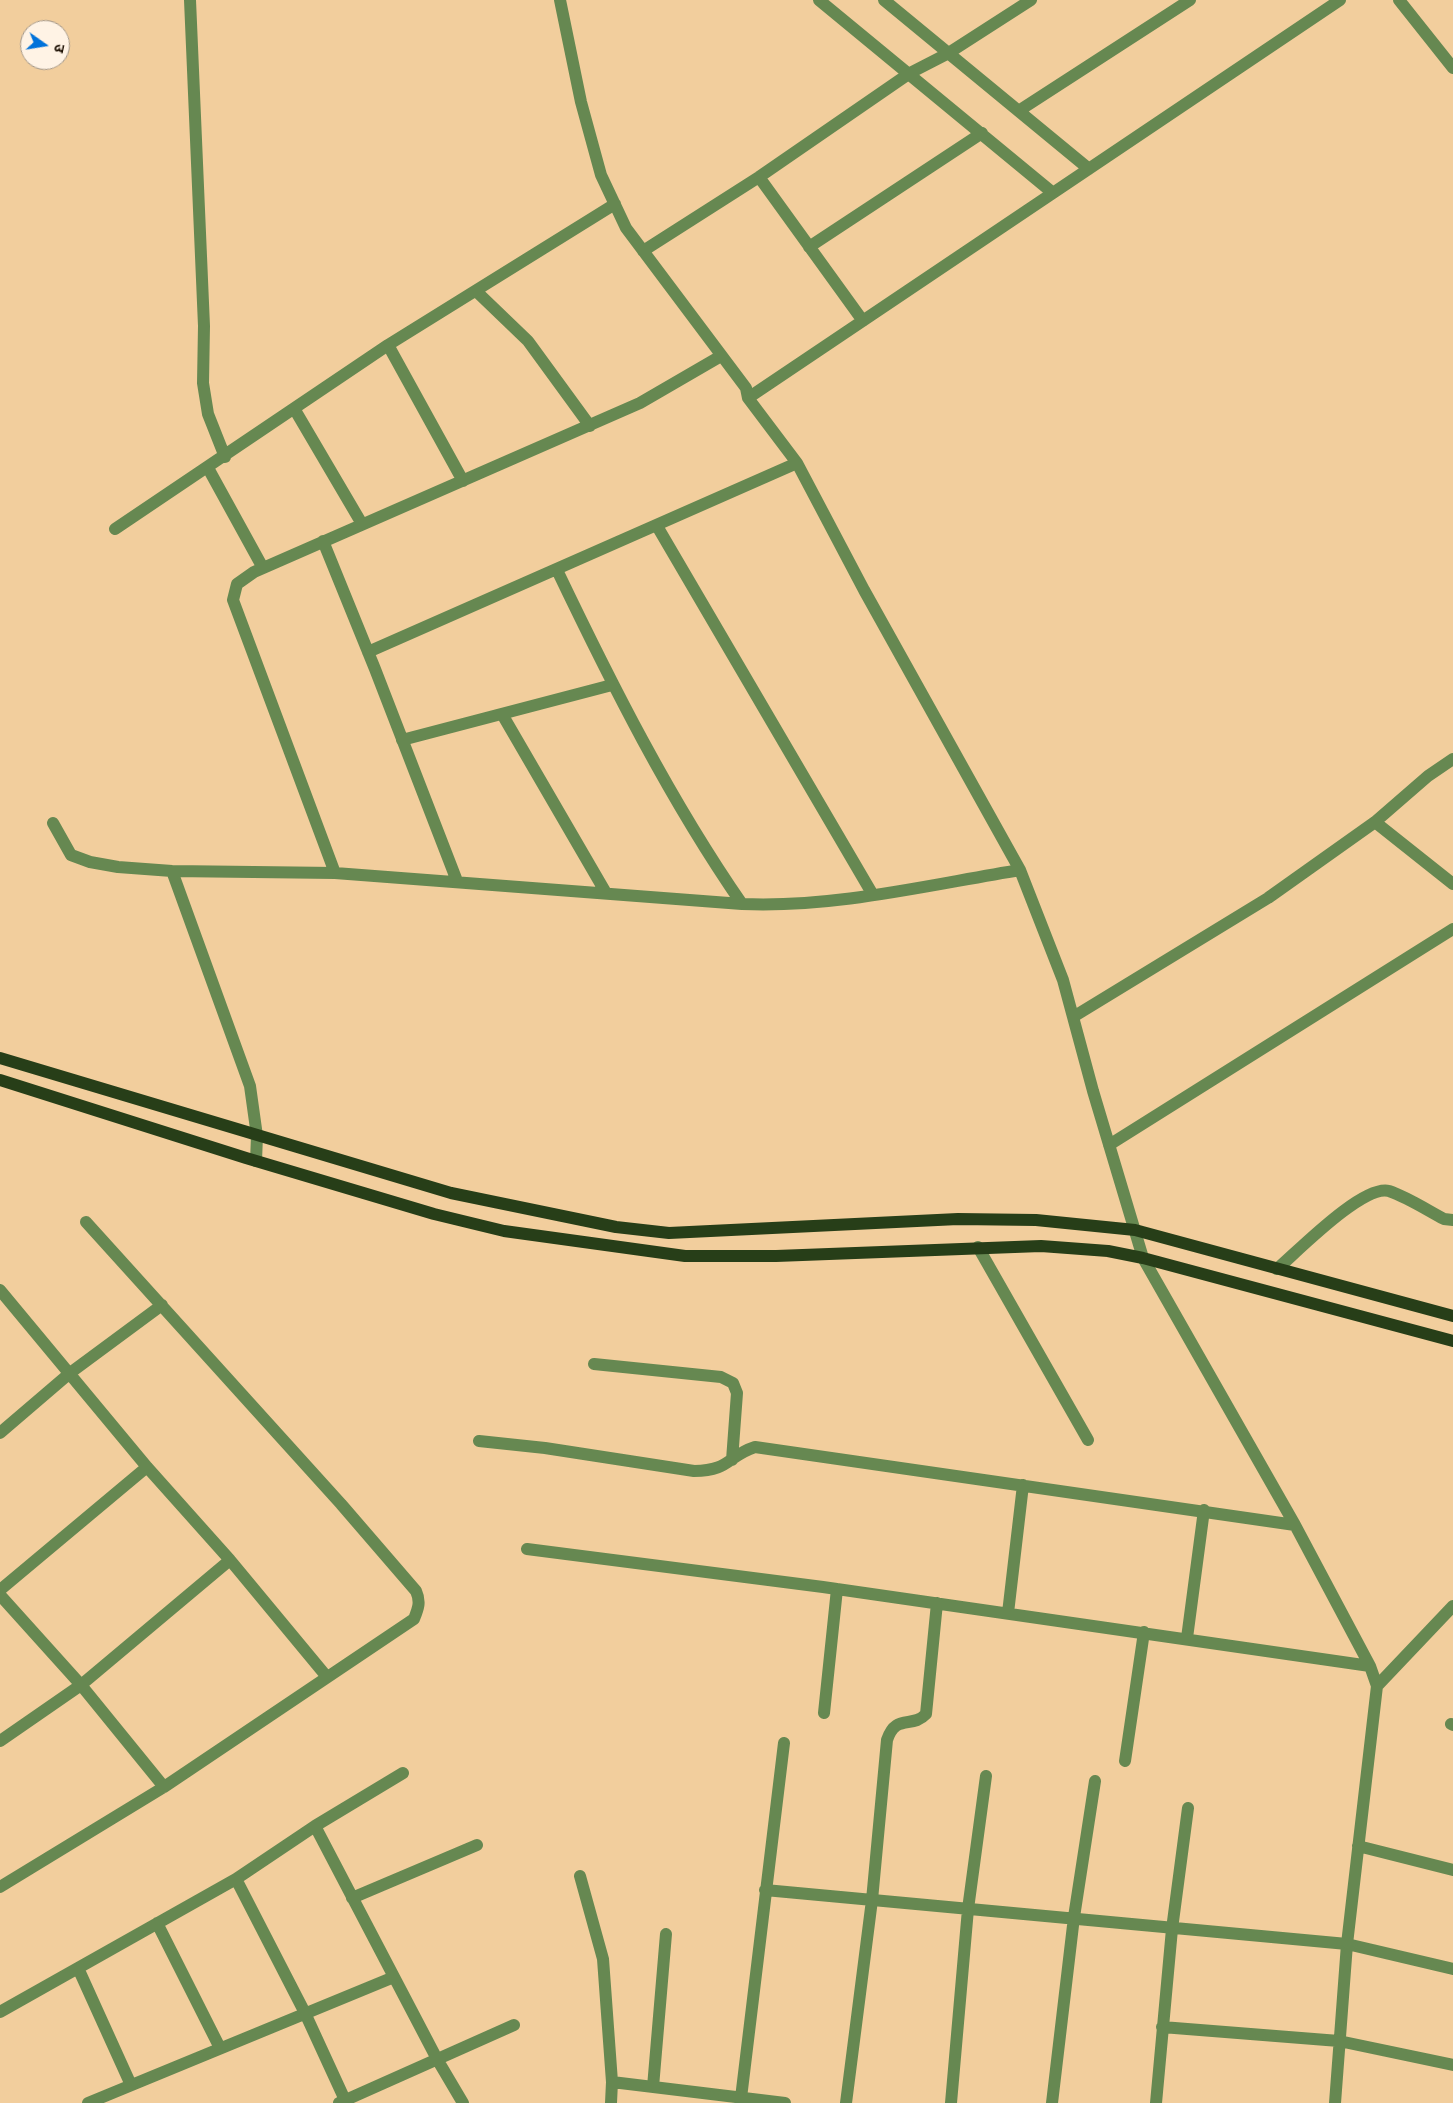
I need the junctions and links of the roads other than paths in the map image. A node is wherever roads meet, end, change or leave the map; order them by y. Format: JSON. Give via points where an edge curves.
{"nodes":[{"id":1,"x":190,"y":0,"type":"edge"},
{"id":2,"x":560,"y":0,"type":"edge"},
{"id":3,"x":819,"y":0,"type":"edge"},
{"id":4,"x":884,"y":0,"type":"edge"},
{"id":5,"x":1031,"y":0,"type":"edge"},
{"id":6,"x":1190,"y":0,"type":"edge"},
{"id":7,"x":1340,"y":0,"type":"edge"},
{"id":8,"x":1399,"y":0,"type":"edge"},
{"id":9,"x":900,"y":6,"type":"edge"},
{"id":10,"x":947,"y":54,"type":"junction"},
{"id":11,"x":1453,"y":68,"type":"edge"},
{"id":12,"x":910,"y":73,"type":"junction"},
{"id":13,"x":1020,"y":110,"type":"junction"},
{"id":14,"x":982,"y":133,"type":"junction"},
{"id":15,"x":1089,"y":169,"type":"junction"},
{"id":16,"x":759,"y":177,"type":"junction"},
{"id":17,"x":1053,"y":193,"type":"junction"},
{"id":18,"x":614,"y":204,"type":"junction"},
{"id":19,"x":810,"y":247,"type":"junction"},
{"id":20,"x":643,"y":251,"type":"junction"},
{"id":21,"x":476,"y":291,"type":"junction"},
{"id":22,"x":863,"y":321,"type":"junction"},
{"id":23,"x":388,"y":345,"type":"junction"},
{"id":24,"x":721,"y":356,"type":"junction"},
{"id":25,"x":748,"y":398,"type":"junction"},
{"id":26,"x":295,"y":410,"type":"junction"},
{"id":27,"x":590,"y":426,"type":"junction"},
{"id":28,"x":225,"y":457,"type":"junction"},
{"id":29,"x":798,"y":463,"type":"junction"},
{"id":30,"x":208,"y":468,"type":"junction"},
{"id":31,"x":463,"y":481,"type":"junction"},
{"id":32,"x":362,"y":524,"type":"junction"},
{"id":33,"x":657,"y":526,"type":"junction"},
{"id":34,"x":115,"y":529,"type":"dead end"},
{"id":35,"x":323,"y":541,"type":"junction"},
{"id":36,"x":263,"y":568,"type":"junction"},
{"id":37,"x":557,"y":570,"type":"junction"},
{"id":38,"x":368,"y":652,"type":"junction"},
{"id":39,"x":612,"y":685,"type":"junction"},
{"id":40,"x":502,"y":714,"type":"junction"},
{"id":41,"x":402,"y":740,"type":"junction"},
{"id":42,"x":1453,"y":759,"type":"edge"},
{"id":43,"x":1375,"y":822,"type":"junction"},
{"id":44,"x":53,"y":823,"type":"dead end"},
{"id":45,"x":1020,"y":870,"type":"junction"},
{"id":46,"x":172,"y":871,"type":"junction"},
{"id":47,"x":335,"y":873,"type":"junction"},
{"id":48,"x":457,"y":881,"type":"junction"},
{"id":49,"x":1453,"y":884,"type":"edge"},
{"id":50,"x":606,"y":893,"type":"junction"},
{"id":51,"x":873,"y":895,"type":"junction"},
{"id":52,"x":742,"y":904,"type":"junction"},
{"id":53,"x":1453,"y":929,"type":"edge"},
{"id":54,"x":1073,"y":1016,"type":"junction"},
{"id":55,"x":0,"y":1058,"type":"edge"},
{"id":56,"x":0,"y":1080,"type":"edge"},
{"id":57,"x":257,"y":1136,"type":"junction"},
{"id":58,"x":1109,"y":1145,"type":"junction"},
{"id":59,"x":256,"y":1161,"type":"junction"},
{"id":60,"x":1453,"y":1220,"type":"edge"},
{"id":61,"x":86,"y":1222,"type":"dead end"},
{"id":62,"x":1135,"y":1230,"type":"junction"},
{"id":63,"x":978,"y":1247,"type":"junction"},
{"id":64,"x":1143,"y":1258,"type":"junction"},
{"id":65,"x":1277,"y":1270,"type":"junction"},
{"id":66,"x":0,"y":1290,"type":"edge"},
{"id":67,"x":162,"y":1305,"type":"junction"},
{"id":68,"x":1453,"y":1316,"type":"edge"},
{"id":69,"x":1453,"y":1341,"type":"edge"},
{"id":70,"x":594,"y":1364,"type":"dead end"},
{"id":71,"x":70,"y":1373,"type":"junction"},
{"id":72,"x":0,"y":1433,"type":"edge"},
{"id":73,"x":479,"y":1440,"type":"dead end"},
{"id":74,"x":1088,"y":1440,"type":"dead end"},
{"id":75,"x":732,"y":1460,"type":"junction"},
{"id":76,"x":147,"y":1468,"type":"junction"},
{"id":77,"x":1023,"y":1485,"type":"junction"},
{"id":78,"x":1204,"y":1510,"type":"junction"},
{"id":79,"x":1295,"y":1524,"type":"junction"},
{"id":80,"x":527,"y":1548,"type":"dead end"},
{"id":81,"x":230,"y":1560,"type":"junction"},
{"id":82,"x":837,"y":1589,"type":"junction"},
{"id":83,"x":0,"y":1590,"type":"edge"},
{"id":84,"x":0,"y":1595,"type":"edge"},
{"id":85,"x":937,"y":1603,"type":"junction"},
{"id":86,"x":1453,"y":1606,"type":"edge"},
{"id":87,"x":1008,"y":1613,"type":"junction"},
{"id":88,"x":1144,"y":1632,"type":"junction"},
{"id":89,"x":1187,"y":1638,"type":"junction"},
{"id":90,"x":1370,"y":1666,"type":"junction"},
{"id":91,"x":327,"y":1676,"type":"junction"},
{"id":92,"x":81,"y":1685,"type":"junction"},
{"id":93,"x":1377,"y":1686,"type":"junction"},
{"id":94,"x":824,"y":1712,"type":"dead end"},
{"id":95,"x":0,"y":1741,"type":"edge"},
{"id":96,"x":784,"y":1743,"type":"dead end"},
{"id":97,"x":1125,"y":1761,"type":"dead end"},
{"id":98,"x":402,"y":1773,"type":"dead end"},
{"id":99,"x":986,"y":1776,"type":"dead end"},
{"id":100,"x":1095,"y":1781,"type":"dead end"},
{"id":101,"x":164,"y":1787,"type":"junction"},
{"id":102,"x":1188,"y":1808,"type":"dead end"},
{"id":103,"x":315,"y":1826,"type":"junction"},
{"id":104,"x":477,"y":1846,"type":"dead end"},
{"id":105,"x":1358,"y":1846,"type":"junction"},
{"id":106,"x":1453,"y":1870,"type":"edge"},
{"id":107,"x":580,"y":1876,"type":"dead end"},
{"id":108,"x":236,"y":1879,"type":"junction"},
{"id":109,"x":0,"y":1886,"type":"edge"},
{"id":110,"x":765,"y":1890,"type":"junction"},
{"id":111,"x":352,"y":1898,"type":"junction"},
{"id":112,"x":872,"y":1900,"type":"junction"},
{"id":113,"x":968,"y":1909,"type":"junction"},
{"id":114,"x":1074,"y":1917,"type":"junction"},
{"id":115,"x":157,"y":1923,"type":"junction"},
{"id":116,"x":1172,"y":1929,"type":"junction"},
{"id":117,"x":666,"y":1934,"type":"dead end"},
{"id":118,"x":1347,"y":1944,"type":"junction"},
{"id":119,"x":78,"y":1968,"type":"junction"},
{"id":120,"x":1453,"y":1969,"type":"edge"},
{"id":121,"x":394,"y":1977,"type":"junction"},
{"id":122,"x":0,"y":2012,"type":"edge"},
{"id":123,"x":305,"y":2013,"type":"junction"},
{"id":124,"x":514,"y":2025,"type":"dead end"},
{"id":125,"x":1162,"y":2027,"type":"junction"},
{"id":126,"x":1340,"y":2041,"type":"junction"},
{"id":127,"x":220,"y":2048,"type":"junction"},
{"id":128,"x":436,"y":2059,"type":"junction"},
{"id":129,"x":1453,"y":2065,"type":"edge"},
{"id":130,"x":612,"y":2082,"type":"junction"},
{"id":131,"x":131,"y":2084,"type":"junction"},
{"id":132,"x":653,"y":2087,"type":"junction"},
{"id":133,"x":701,"y":2098,"type":"edge"},
{"id":134,"x":741,"y":2098,"type":"junction"},
{"id":135,"x":342,"y":2102,"type":"edge"},
{"id":136,"x":88,"y":2103,"type":"edge"},
{"id":137,"x":463,"y":2103,"type":"edge"},
{"id":138,"x":611,"y":2103,"type":"edge"},
{"id":139,"x":786,"y":2103,"type":"edge"},
{"id":140,"x":846,"y":2103,"type":"edge"},
{"id":141,"x":951,"y":2103,"type":"edge"},
{"id":142,"x":1052,"y":2103,"type":"edge"},
{"id":143,"x":1156,"y":2103,"type":"edge"},
{"id":144,"x":1335,"y":2103,"type":"edge"}],
"edges":[{"from":1,"to":28,"type":"street","via":[[204,326],[202,383],[208,414]]},
{"from":2,"to":18,"type":"street","via":[[584,111],[601,175]]},
{"from":3,"to":12,"type":"street"},
{"from":4,"to":9,"type":"street"},
{"from":5,"to":10,"type":"street"},
{"from":6,"to":13,"type":"street"},
{"from":7,"to":15,"type":"street"},
{"from":8,"to":11,"type":"street"},
{"from":9,"to":10,"type":"street"},
{"from":10,"to":12,"type":"street"},
{"from":10,"to":13,"type":"street"},
{"from":12,"to":14,"type":"street"},
{"from":12,"to":16,"type":"street"},
{"from":13,"to":15,"type":"street"},
{"from":14,"to":17,"type":"street"},
{"from":14,"to":19,"type":"street"},
{"from":15,"to":17,"type":"street"},
{"from":16,"to":19,"type":"street"},
{"from":16,"to":20,"type":"street"},
{"from":17,"to":22,"type":"street"},
{"from":18,"to":20,"type":"street"},
{"from":18,"to":21,"type":"street"},
{"from":19,"to":22,"type":"street"},
{"from":20,"to":24,"type":"street"},
{"from":21,"to":23,"type":"street"},
{"from":21,"to":27,"type":"street","via":[[528,342]]},
{"from":22,"to":25,"type":"street"},
{"from":23,"to":26,"type":"street"},
{"from":23,"to":31,"type":"street"},
{"from":24,"to":25,"type":"street","via":[[746,388]]},
{"from":24,"to":27,"type":"street","via":[[640,403]]},
{"from":25,"to":29,"type":"street"},
{"from":26,"to":28,"type":"street"},
{"from":26,"to":32,"type":"street"},
{"from":27,"to":31,"type":"street"},
{"from":28,"to":30,"type":"street"},
{"from":29,"to":33,"type":"street"},
{"from":29,"to":45,"type":"street","via":[[869,599]]},
{"from":30,"to":34,"type":"street"},
{"from":30,"to":36,"type":"street"},
{"from":31,"to":32,"type":"street"},
{"from":32,"to":35,"type":"street"},
{"from":33,"to":37,"type":"street"},
{"from":33,"to":51,"type":"street"},
{"from":35,"to":36,"type":"street"},
{"from":35,"to":38,"type":"street"},
{"from":36,"to":47,"type":"street","via":[[237,584],[233,600]]},
{"from":37,"to":38,"type":"street"},
{"from":37,"to":39,"type":"street"},
{"from":38,"to":41,"type":"street"},
{"from":39,"to":40,"type":"street"},
{"from":39,"to":52,"type":"street","via":[[716,866]]},
{"from":40,"to":41,"type":"street"},
{"from":40,"to":50,"type":"street"},
{"from":41,"to":48,"type":"street"},
{"from":42,"to":43,"type":"street"},
{"from":43,"to":49,"type":"street"},
{"from":43,"to":54,"type":"street","via":[[1268,898]]},
{"from":44,"to":46,"type":"street","via":[[71,855],[118,867]]},
{"from":45,"to":51,"type":"street"},
{"from":45,"to":54,"type":"street","via":[[1063,980]]},
{"from":46,"to":47,"type":"street"},
{"from":46,"to":57,"type":"street","via":[[250,1086]]},
{"from":47,"to":48,"type":"street"},
{"from":48,"to":50,"type":"street"},
{"from":50,"to":52,"type":"street"},
{"from":51,"to":52,"type":"street","via":[[802,904]]},
{"from":53,"to":58,"type":"street"},
{"from":54,"to":58,"type":"street"},
{"from":55,"to":57,"type":"main road"},
{"from":56,"to":59,"type":"main road"},
{"from":57,"to":59,"type":"street"},
{"from":57,"to":62,"type":"main road","via":[[451,1194],[563,1218],[669,1233],[958,1219],[1036,1220]]},
{"from":58,"to":62,"type":"street"},
{"from":59,"to":63,"type":"main road","via":[[434,1214],[504,1231],[685,1256],[776,1256]]},
{"from":60,"to":65,"type":"street","via":[[1444,1219],[1387,1191],[1371,1194],[1356,1201]]},
{"from":61,"to":67,"type":"street"},
{"from":62,"to":64,"type":"street"},
{"from":62,"to":65,"type":"main road"},
{"from":63,"to":64,"type":"main road","via":[[1041,1246],[1108,1251]]},
{"from":63,"to":74,"type":"street"},
{"from":64,"to":69,"type":"main road"},
{"from":64,"to":79,"type":"street"},
{"from":65,"to":68,"type":"main road"},
{"from":66,"to":71,"type":"street"},
{"from":67,"to":71,"type":"street"},
{"from":67,"to":91,"type":"street","via":[[341,1504],[419,1598],[414,1619]]},
{"from":70,"to":75,"type":"street","via":[[721,1377],[732,1383],[737,1394]]},
{"from":71,"to":72,"type":"street"},
{"from":71,"to":76,"type":"street"},
{"from":73,"to":75,"type":"street","via":[[694,1470],[713,1471]]},
{"from":75,"to":77,"type":"street","via":[[742,1451],[755,1447]]},
{"from":76,"to":81,"type":"street"},
{"from":76,"to":83,"type":"street"},
{"from":77,"to":78,"type":"street"},
{"from":77,"to":87,"type":"street"},
{"from":78,"to":79,"type":"street"},
{"from":78,"to":89,"type":"street"},
{"from":79,"to":90,"type":"street"},
{"from":80,"to":82,"type":"street"},
{"from":81,"to":91,"type":"street"},
{"from":81,"to":92,"type":"street"},
{"from":82,"to":85,"type":"street"},
{"from":82,"to":94,"type":"street"},
{"from":84,"to":92,"type":"street"},
{"from":85,"to":87,"type":"street"},
{"from":85,"to":112,"type":"street","via":[[926,1714],[922,1719],[893,1727],[887,1740]]},
{"from":86,"to":93,"type":"street"},
{"from":87,"to":88,"type":"street"},
{"from":88,"to":89,"type":"street"},
{"from":88,"to":97,"type":"street"},
{"from":89,"to":90,"type":"street"},
{"from":90,"to":93,"type":"street"},
{"from":91,"to":101,"type":"street"},
{"from":92,"to":95,"type":"street"},
{"from":92,"to":101,"type":"street"},
{"from":93,"to":105,"type":"street"},
{"from":96,"to":110,"type":"street"},
{"from":98,"to":103,"type":"street"},
{"from":99,"to":113,"type":"street"},
{"from":100,"to":114,"type":"street"},
{"from":101,"to":109,"type":"street"},
{"from":102,"to":116,"type":"street"},
{"from":103,"to":108,"type":"street"},
{"from":103,"to":111,"type":"street"},
{"from":104,"to":111,"type":"street"},
{"from":105,"to":106,"type":"street"},
{"from":105,"to":118,"type":"street"},
{"from":107,"to":130,"type":"street","via":[[603,1959]]},
{"from":108,"to":115,"type":"street"},
{"from":108,"to":123,"type":"street"},
{"from":110,"to":112,"type":"street"},
{"from":110,"to":134,"type":"street"},
{"from":111,"to":121,"type":"street"},
{"from":112,"to":113,"type":"street"},
{"from":112,"to":140,"type":"street"},
{"from":113,"to":114,"type":"street"},
{"from":113,"to":141,"type":"street"},
{"from":114,"to":116,"type":"street"},
{"from":114,"to":142,"type":"street"},
{"from":115,"to":119,"type":"street"},
{"from":115,"to":127,"type":"street"},
{"from":116,"to":118,"type":"street"},
{"from":116,"to":125,"type":"street"},
{"from":117,"to":132,"type":"street"},
{"from":118,"to":120,"type":"street"},
{"from":118,"to":126,"type":"street"},
{"from":119,"to":122,"type":"street"},
{"from":119,"to":131,"type":"street"},
{"from":121,"to":123,"type":"street"},
{"from":121,"to":128,"type":"street"},
{"from":123,"to":127,"type":"street"},
{"from":123,"to":135,"type":"street"},
{"from":124,"to":128,"type":"street"},
{"from":125,"to":126,"type":"street"},
{"from":125,"to":143,"type":"street"},
{"from":126,"to":129,"type":"street"},
{"from":126,"to":144,"type":"street"},
{"from":127,"to":131,"type":"street"},
{"from":128,"to":135,"type":"street"},
{"from":128,"to":137,"type":"street"},
{"from":130,"to":132,"type":"street"},
{"from":130,"to":138,"type":"street"},
{"from":131,"to":136,"type":"street"},
{"from":132,"to":133,"type":"street"},
{"from":133,"to":134,"type":"street"},
{"from":134,"to":139,"type":"street"}]}
